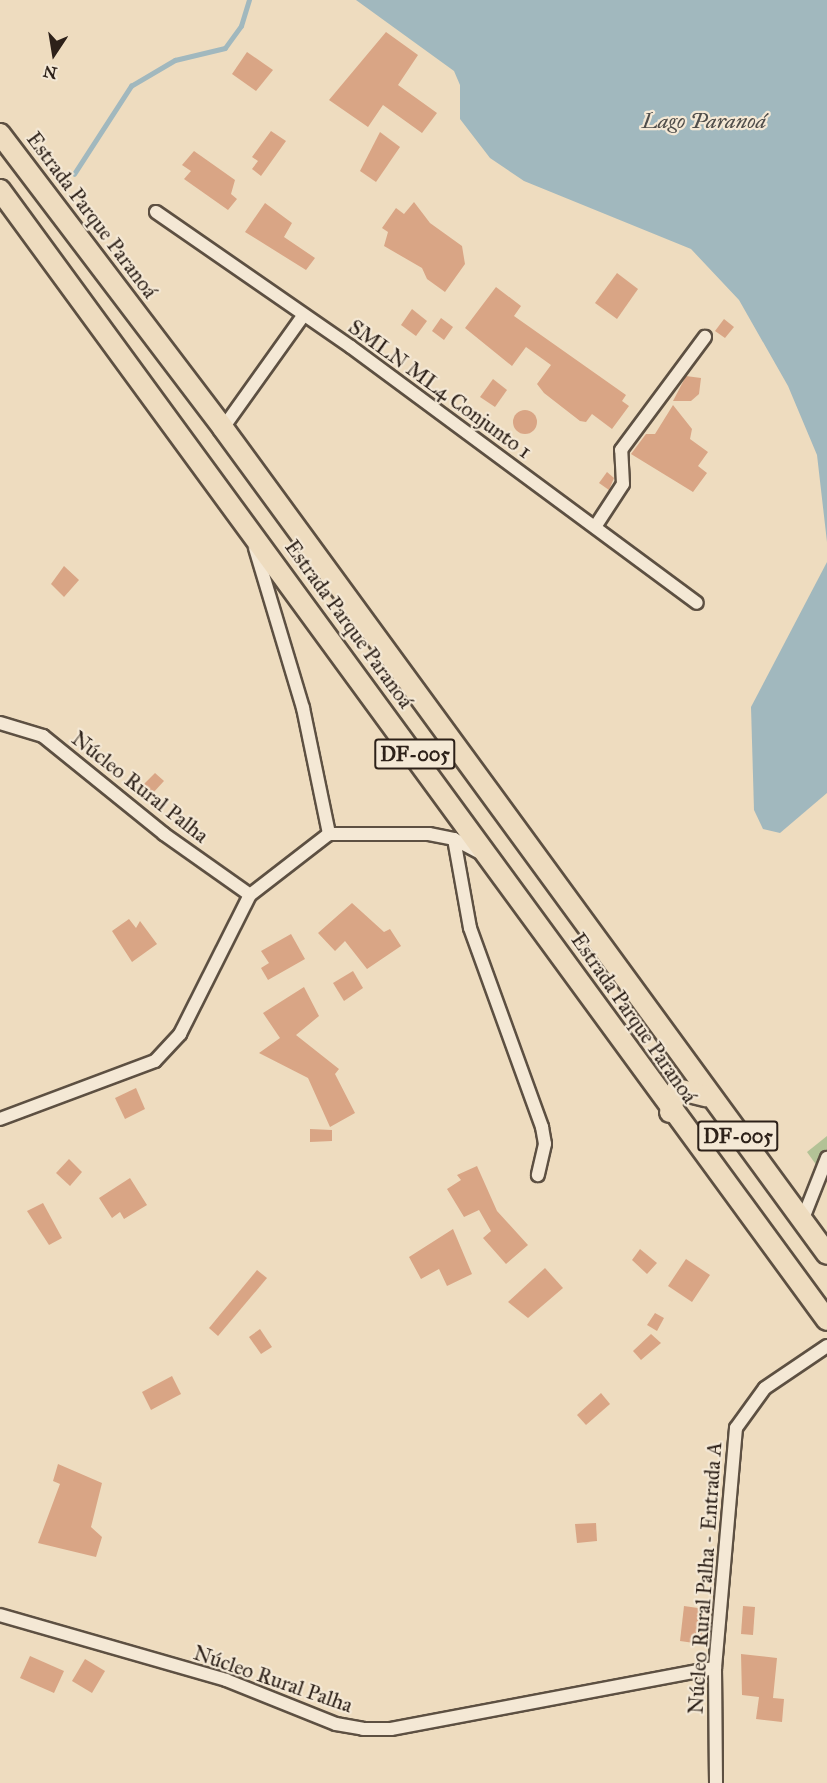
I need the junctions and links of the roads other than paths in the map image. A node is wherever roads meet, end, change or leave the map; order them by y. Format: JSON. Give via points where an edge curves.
{"nodes":[{"id":1,"x":0,"y":134,"type":"edge"},
{"id":2,"x":0,"y":190,"type":"edge"},
{"id":3,"x":156,"y":212,"type":"dead end"},
{"id":4,"x":303,"y":316,"type":"junction"},
{"id":5,"x":705,"y":337,"type":"dead end"},
{"id":6,"x":223,"y":428,"type":"junction"},
{"id":7,"x":249,"y":527,"type":"junction"},
{"id":8,"x":595,"y":527,"type":"junction"},
{"id":9,"x":697,"y":603,"type":"dead end"},
{"id":10,"x":0,"y":723,"type":"edge"},
{"id":11,"x":329,"y":834,"type":"junction"},
{"id":12,"x":454,"y":839,"type":"junction"},
{"id":13,"x":493,"y":860,"type":"junction"},
{"id":14,"x":250,"y":895,"type":"junction"},
{"id":15,"x":706,"y":1096,"type":"junction"},
{"id":16,"x":670,"y":1112,"type":"junction"},
{"id":17,"x":0,"y":1119,"type":"edge"},
{"id":18,"x":827,"y":1158,"type":"edge"},
{"id":19,"x":538,"y":1175,"type":"dead end"},
{"id":20,"x":802,"y":1221,"type":"junction"},
{"id":21,"x":827,"y":1254,"type":"edge"},
{"id":22,"x":827,"y":1320,"type":"edge"},
{"id":23,"x":827,"y":1346,"type":"edge"},
{"id":24,"x":0,"y":1615,"type":"edge"},
{"id":25,"x":715,"y":1668,"type":"junction"},
{"id":26,"x":716,"y":1783,"type":"edge"}],
"edges":[{"from":1,"to":6,"type":"main road","name":"Estrada Parque Paranoá","number":"DF-005"},
{"from":2,"to":7,"type":"main road","name":"Estrada Parque Paranoá","number":"DF-005"},
{"from":3,"to":4,"type":"street","name":"SMLN ML4 Conjunto 1"},
{"from":4,"to":6,"type":"street"},
{"from":4,"to":8,"type":"street","name":"SMLN ML4 Conjunto 1"},
{"from":5,"to":8,"type":"street","via":[[621,450],[623,484]]},
{"from":6,"to":15,"type":"main road","name":"Estrada Parque Paranoá","number":"DF-005"},
{"from":7,"to":11,"type":"street","via":[[303,708]]},
{"from":7,"to":13,"type":"main road","name":"Estrada Parque Paranoá","number":"DF-005"},
{"from":8,"to":9,"type":"street","name":"SMLN ML4 Conjunto 1"},
{"from":10,"to":14,"type":"street","name":"Núcleo Rural Palha","via":[[43,736]]},
{"from":11,"to":12,"type":"street"},
{"from":11,"to":14,"type":"street"},
{"from":12,"to":13,"type":"street"},
{"from":12,"to":19,"type":"street","via":[[470,928],[543,1127],[545,1151]]},
{"from":13,"to":16,"type":"main road","name":"Estrada Parque Paranoá","number":"DF-005"},
{"from":14,"to":17,"type":"street","via":[[166,1052],[155,1061]]},
{"from":15,"to":16,"type":"main road","via":[[677,1089]]},
{"from":15,"to":20,"type":"main road","name":"Estrada Parque Paranoá","number":"DF-005"},
{"from":16,"to":22,"type":"main road","name":"Estrada Parque Paranoá","number":"DF-005"},
{"from":18,"to":20,"type":"street"},
{"from":20,"to":21,"type":"main road","name":"Estrada Parque Paranoá","number":"DF-005"},
{"from":23,"to":25,"type":"street","name":"Núcleo Rural Palha - Entrada A","via":[[765,1388],[736,1428]]},
{"from":24,"to":25,"type":"street","name":"Núcleo Rural Palha","via":[[226,1680],[336,1724],[363,1729],[391,1729]]},
{"from":25,"to":26,"type":"street","name":"Núcleo Rural Palha - Entrada A"}]}
